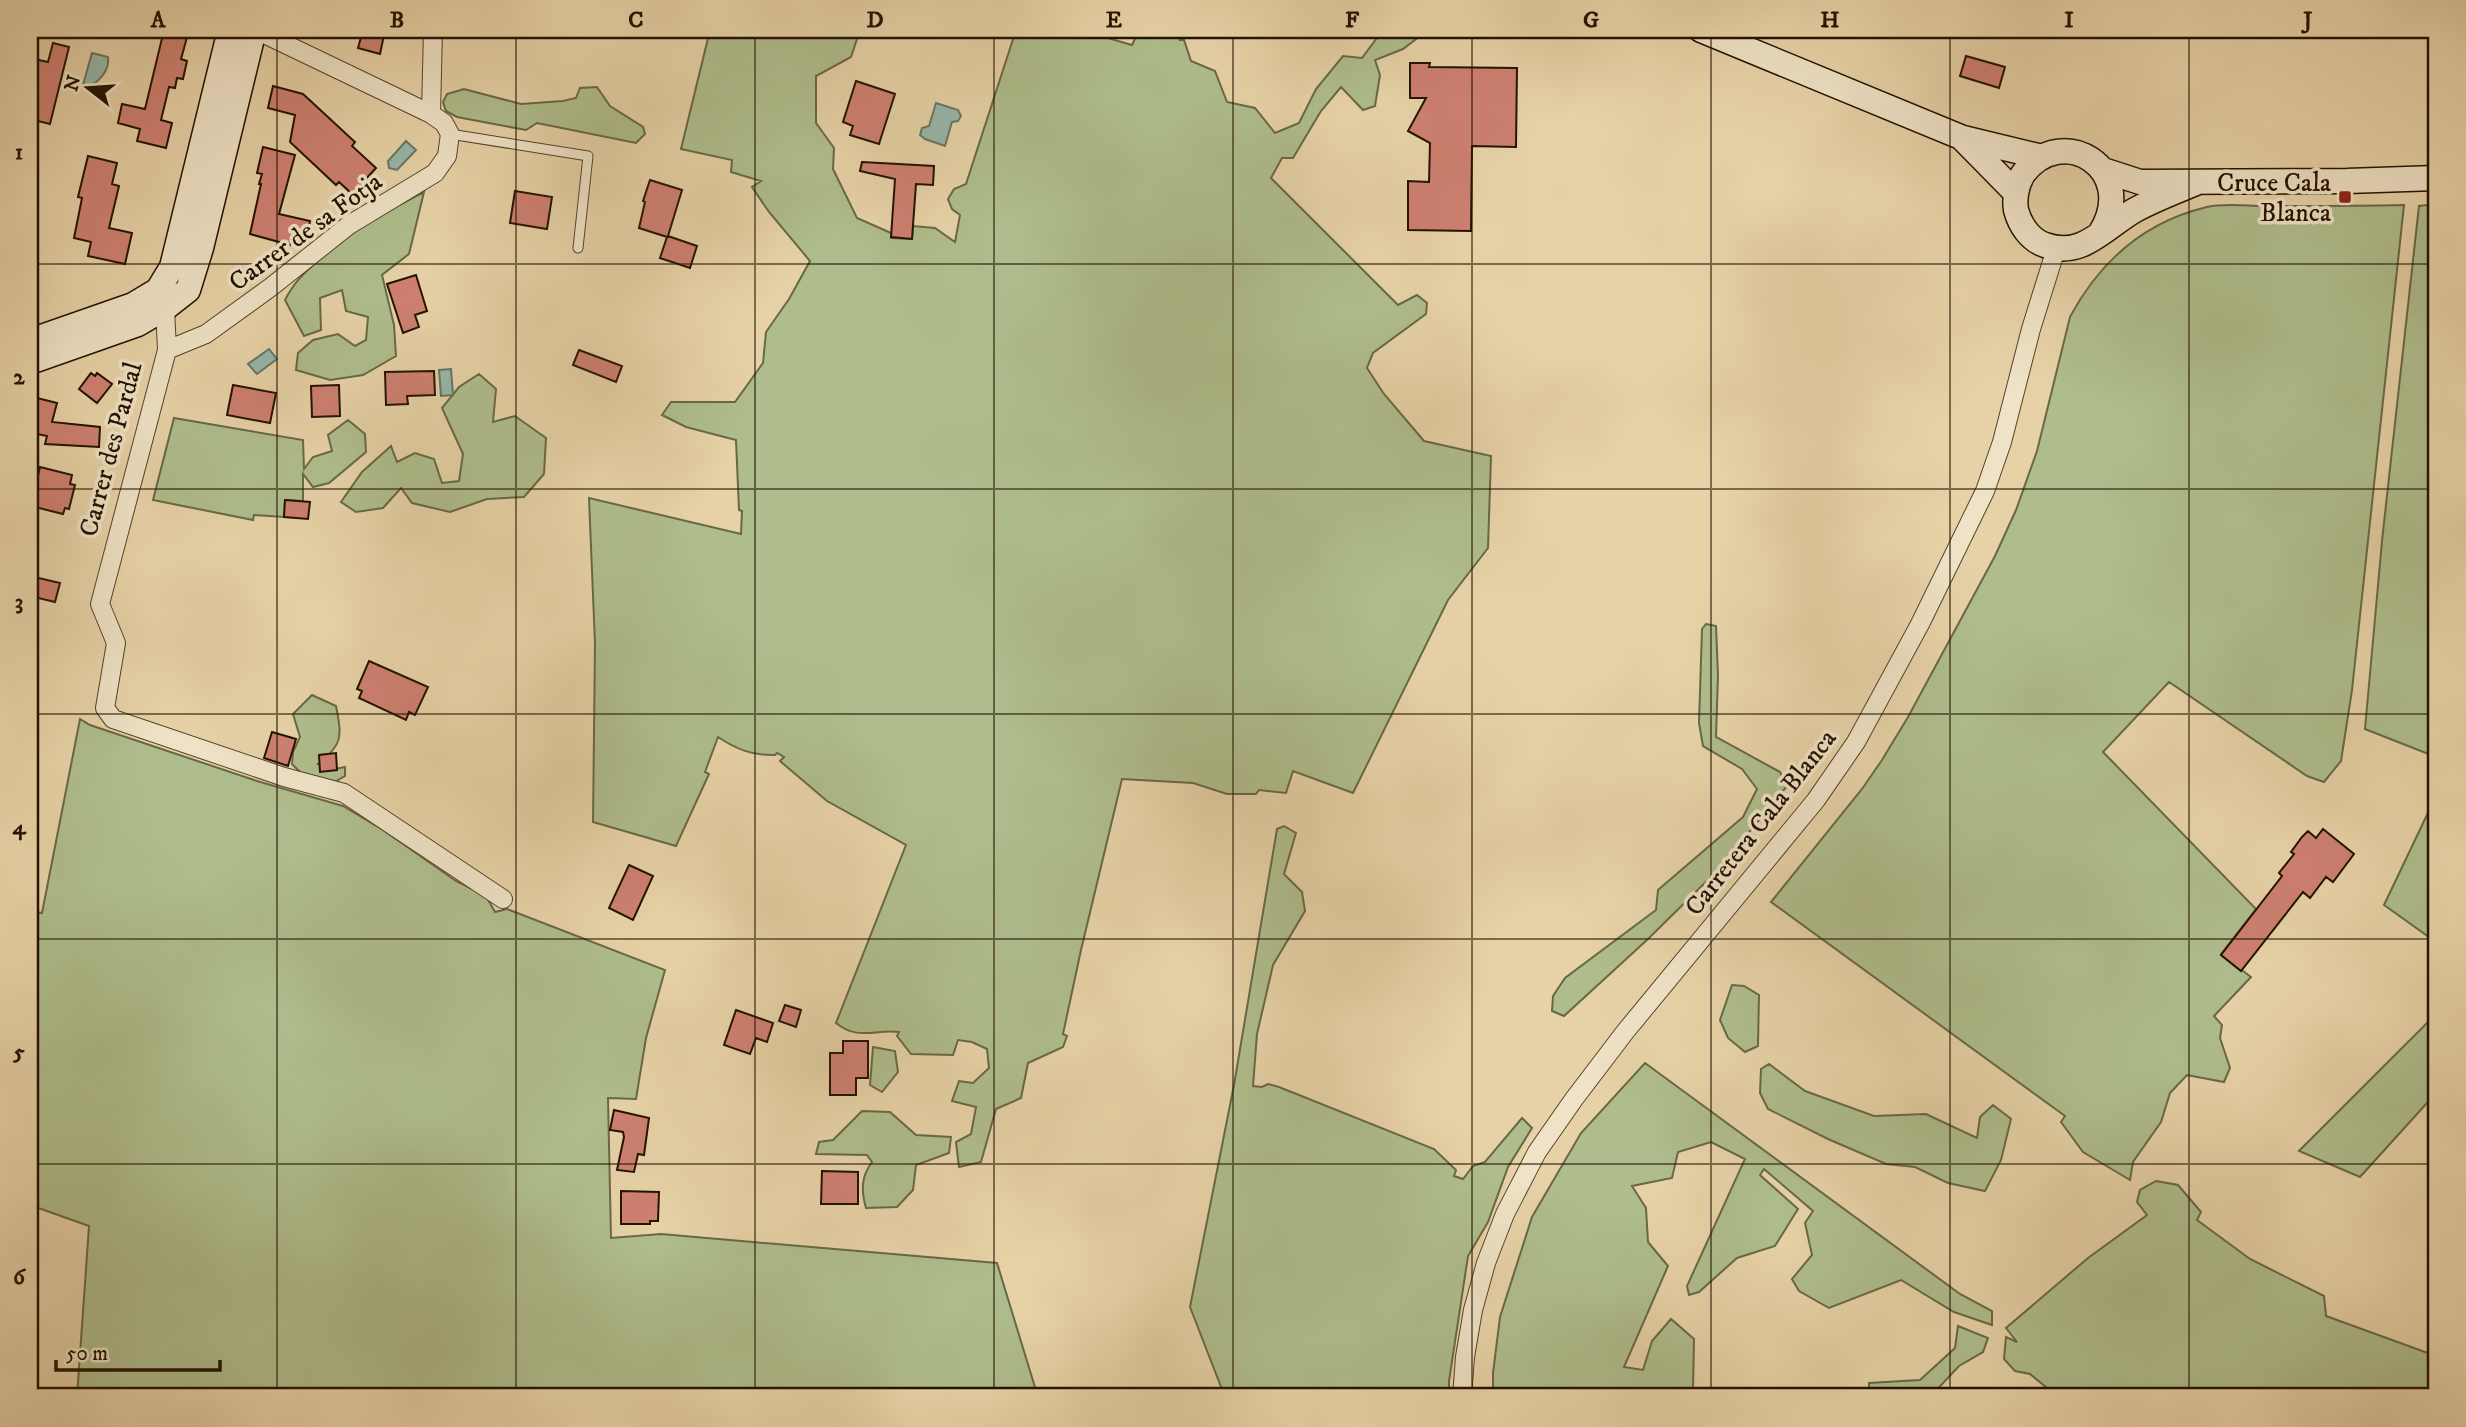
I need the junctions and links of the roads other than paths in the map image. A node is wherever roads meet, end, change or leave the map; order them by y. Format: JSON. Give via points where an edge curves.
{"nodes":[{"id":1,"x":230,"y":30,"type":"edge"},
{"id":2,"x":255,"y":30,"type":"edge"},
{"id":3,"x":433,"y":30,"type":"edge"},
{"id":4,"x":1700,"y":30,"type":"edge"},
{"id":5,"x":431,"y":114,"type":"junction"},
{"id":6,"x":450,"y":134,"type":"junction"},
{"id":7,"x":1963,"y":138,"type":"junction"},
{"id":8,"x":2042,"y":157,"type":"junction"},
{"id":9,"x":2103,"y":170,"type":"junction"},
{"id":10,"x":2436,"y":178,"type":"edge"},
{"id":11,"x":2198,"y":183,"type":"junction"},
{"id":12,"x":2016,"y":193,"type":"junction"},
{"id":13,"x":2101,"y":232,"type":"junction"},
{"id":14,"x":578,"y":248,"type":"dead end"},
{"id":15,"x":2056,"y":249,"type":"junction"},
{"id":16,"x":162,"y":299,"type":"junction"},
{"id":17,"x":30,"y":341,"type":"edge"},
{"id":18,"x":167,"y":350,"type":"junction"},
{"id":19,"x":30,"y":362,"type":"edge"},
{"id":20,"x":503,"y":899,"type":"dead end"},
{"id":21,"x":1462,"y":1397,"type":"edge"}],
"edges":[{"from":1,"to":16,"type":"main road","name":"Carrer des Pardal"},
{"from":2,"to":5,"type":"street"},
{"from":2,"to":16,"type":"main road","via":[[188,290]]},
{"from":3,"to":5,"type":"street"},
{"from":4,"to":7,"type":"main road"},
{"from":5,"to":6,"type":"street","via":[[444,122]]},
{"from":6,"to":14,"type":"lane","via":[[588,156]]},
{"from":6,"to":18,"type":"street","name":"Carrer de sa Fotja","via":[[447,156],[435,173],[349,225],[206,334]]},
{"from":7,"to":8,"type":"main road"},
{"from":7,"to":12,"type":"main road"},
{"from":8,"to":9,"type":"main road","via":[[2070,152],[2083,155]]},
{"from":8,"to":12,"type":"main road","via":[[2021,178]]},
{"from":9,"to":11,"type":"main road","via":[[2140,182]]},
{"from":9,"to":13,"type":"main road","via":[[2113,202]]},
{"from":10,"to":11,"type":"main road"},
{"from":11,"to":13,"type":"main road","via":[[2134,210]]},
{"from":12,"to":15,"type":"main road","via":[[2016,208],[2029,235]]},
{"from":13,"to":15,"type":"main road","via":[[2089,243]]},
{"from":15,"to":21,"type":"street","name":"Carretera Cala Blanca","via":[[2002,442],[1984,491],[1920,624],[1856,742],[1816,800],[1625,1032],[1537,1152],[1486,1263],[1473,1310]]},
{"from":16,"to":17,"type":"main road"},
{"from":16,"to":18,"type":"street","name":"Carrer des Pardal"},
{"from":16,"to":19,"type":"main road","via":[[138,324]]},
{"from":18,"to":20,"type":"street","name":"Carrer des Pardal","via":[[100,604],[116,643],[105,708],[113,719],[344,793]]}]}
